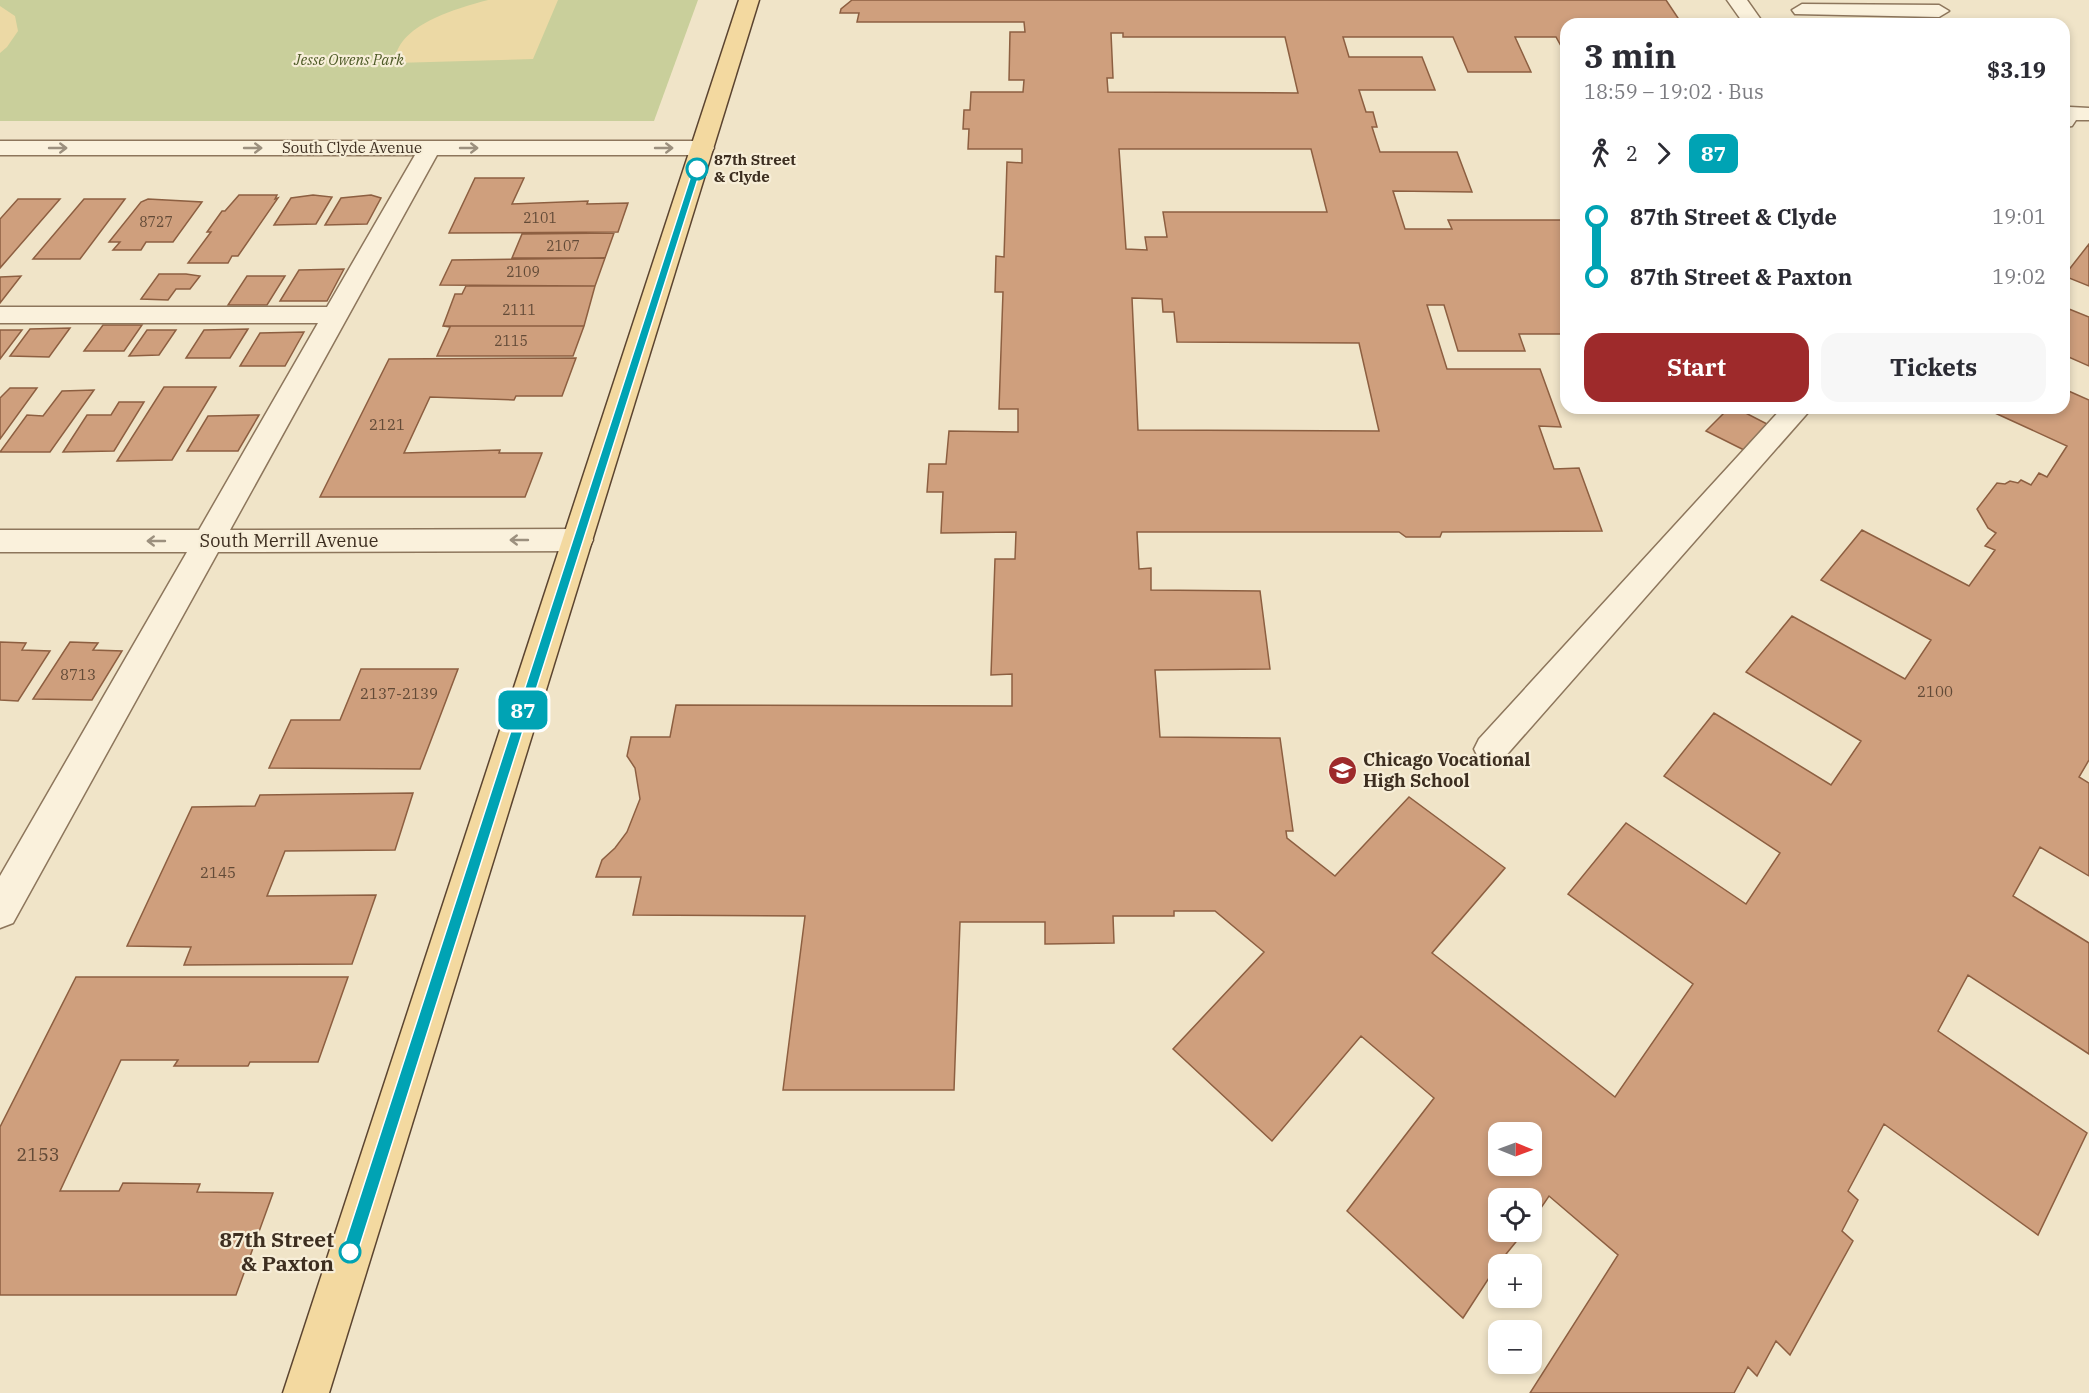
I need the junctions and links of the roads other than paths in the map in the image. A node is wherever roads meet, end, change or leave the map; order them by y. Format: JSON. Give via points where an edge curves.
{"nodes":[{"id":1,"x":749,"y":0,"type":"edge"},
{"id":2,"x":1737,"y":0,"type":"edge"},
{"id":3,"x":1939,"y":10,"type":"dead end"},
{"id":4,"x":1802,"y":11,"type":"edge"},
{"id":5,"x":1884,"y":17,"type":"edge"},
{"id":6,"x":1750,"y":18,"type":"edge"},
{"id":7,"x":0,"y":148,"type":"edge"},
{"id":8,"x":430,"y":148,"type":"junction"},
{"id":9,"x":703,"y":148,"type":"junction"},
{"id":10,"x":0,"y":315,"type":"edge"},
{"id":11,"x":336,"y":315,"type":"junction"},
{"id":12,"x":1793,"y":414,"type":"edge"},
{"id":13,"x":578,"y":540,"type":"junction"},
{"id":14,"x":0,"y":541,"type":"edge"},
{"id":15,"x":208,"y":541,"type":"junction"},
{"id":16,"x":1491,"y":749,"type":"dead end"},
{"id":17,"x":5,"y":893,"type":"edge"},
{"id":18,"x":306,"y":1393,"type":"edge"}],
"edges":[{"from":1,"to":9,"type":"main road"},
{"from":2,"to":6,"type":"street"},
{"from":3,"to":5,"type":"street"},
{"from":4,"to":5,"type":"street"},
{"from":7,"to":8,"type":"street","name":"South Clyde Avenue","one_way":true},
{"from":8,"to":9,"type":"street","name":"South Clyde Avenue","one_way":true},
{"from":8,"to":11,"type":"street"},
{"from":9,"to":13,"type":"main road"},
{"from":10,"to":11,"type":"street"},
{"from":11,"to":15,"type":"street"},
{"from":12,"to":16,"type":"street"},
{"from":13,"to":15,"type":"street","name":"South Merrill Avenue","one_way":true},
{"from":13,"to":18,"type":"main road"},
{"from":15,"to":14,"type":"street","name":"South Merrill Avenue","one_way":true},
{"from":15,"to":17,"type":"street"}]}
